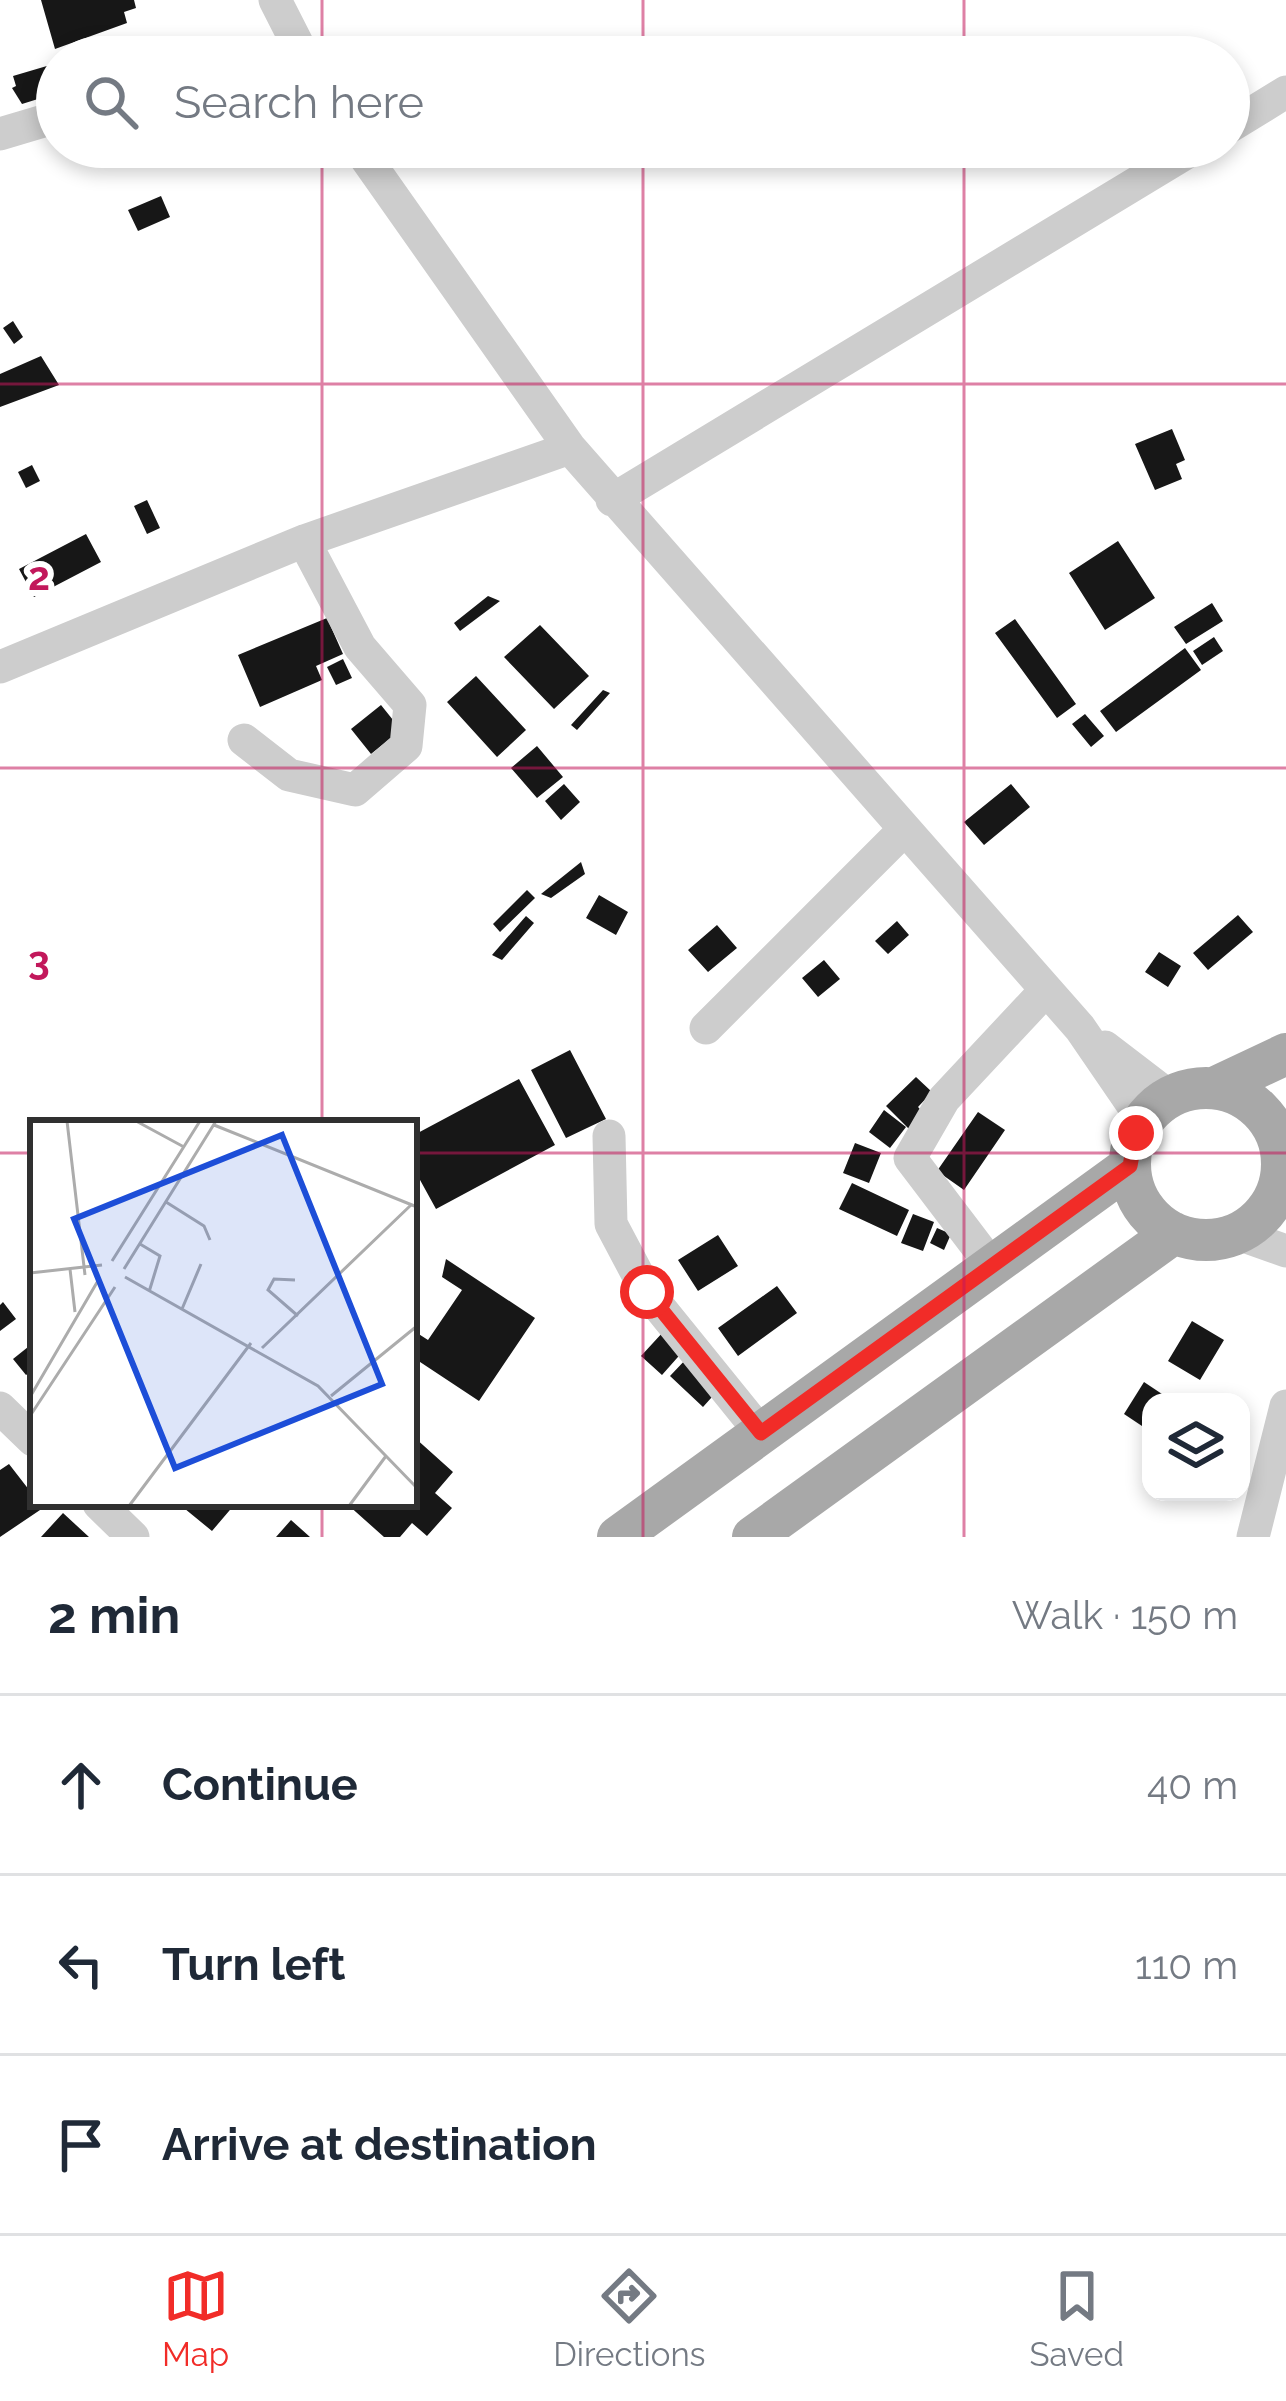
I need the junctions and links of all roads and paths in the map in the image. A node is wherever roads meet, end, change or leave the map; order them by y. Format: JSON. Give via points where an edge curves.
{"nodes":[{"id":1,"x":275,"y":0,"type":"edge"},
{"id":2,"x":293,"y":36,"type":"edge"},
{"id":3,"x":1286,"y":92,"type":"edge"},
{"id":4,"x":1250,"y":114,"type":"edge"},
{"id":5,"x":36,"y":123,"type":"edge"},
{"id":6,"x":0,"y":134,"type":"edge"},
{"id":7,"x":373,"y":168,"type":"edge"},
{"id":8,"x":1161,"y":168,"type":"edge"},
{"id":9,"x":570,"y":448,"type":"junction"},
{"id":10,"x":612,"y":500,"type":"junction"},
{"id":11,"x":304,"y":541,"type":"junction"},
{"id":12,"x":0,"y":667,"type":"edge"},
{"id":13,"x":244,"y":740,"type":"dead end"},
{"id":14,"x":904,"y":830,"type":"junction"},
{"id":15,"x":1046,"y":990,"type":"junction"},
{"id":16,"x":706,"y":1028,"type":"dead end"},
{"id":17,"x":1286,"y":1054,"type":"edge"},
{"id":18,"x":1214,"y":1088,"type":"junction"},
{"id":19,"x":1156,"y":1108,"type":"junction"},
{"id":20,"x":609,"y":1136,"type":"dead end"},
{"id":21,"x":1130,"y":1166,"type":"junction"},
{"id":22,"x":1285,"y":1167,"type":"edge"},
{"id":23,"x":1174,"y":1233,"type":"junction"},
{"id":24,"x":1238,"y":1234,"type":"junction"},
{"id":25,"x":1286,"y":1251,"type":"edge"},
{"id":26,"x":992,"y":1266,"type":"junction"},
{"id":27,"x":1286,"y":1406,"type":"edge"},
{"id":28,"x":0,"y":1408,"type":"edge"},
{"id":29,"x":761,"y":1433,"type":"junction"},
{"id":30,"x":30,"y":1437,"type":"edge"},
{"id":31,"x":102,"y":1507,"type":"edge"},
{"id":32,"x":133,"y":1537,"type":"edge"},
{"id":33,"x":618,"y":1537,"type":"edge"},
{"id":34,"x":753,"y":1537,"type":"edge"},
{"id":35,"x":1253,"y":1537,"type":"edge"}],
"edges":[{"from":1,"to":2,"type":"street"},
{"from":3,"to":4,"type":"street"},
{"from":5,"to":6,"type":"street"},
{"from":7,"to":9,"type":"street"},
{"from":8,"to":10,"type":"street"},
{"from":9,"to":10,"type":"street"},
{"from":9,"to":11,"type":"street"},
{"from":10,"to":14,"type":"street"},
{"from":11,"to":12,"type":"street"},
{"from":11,"to":13,"type":"street","via":[[360,647],[410,705],[406,746],[355,790],[289,775]]},
{"from":14,"to":15,"type":"street"},
{"from":14,"to":16,"type":"street"},
{"from":15,"to":19,"type":"street"},
{"from":15,"to":26,"type":"street","via":[[944,1099],[910,1158]]},
{"from":17,"to":18,"type":"main road"},
{"from":18,"to":19,"type":"main road"},
{"from":18,"to":22,"type":"main road","via":[[1260,1110]]},
{"from":19,"to":21,"type":"main road","via":[[1136,1133]]},
{"from":20,"to":29,"type":"street","via":[[611,1224],[647,1292]]},
{"from":21,"to":23,"type":"main road","via":[[1142,1206]]},
{"from":21,"to":26,"type":"main road"},
{"from":22,"to":24,"type":"main road","via":[[1265,1214]]},
{"from":23,"to":24,"type":"main road","via":[[1206,1241]]},
{"from":23,"to":34,"type":"main road"},
{"from":24,"to":25,"type":"street"},
{"from":26,"to":29,"type":"main road"},
{"from":27,"to":35,"type":"street"},
{"from":28,"to":30,"type":"street"},
{"from":29,"to":33,"type":"main road"},
{"from":31,"to":32,"type":"street"}]}
